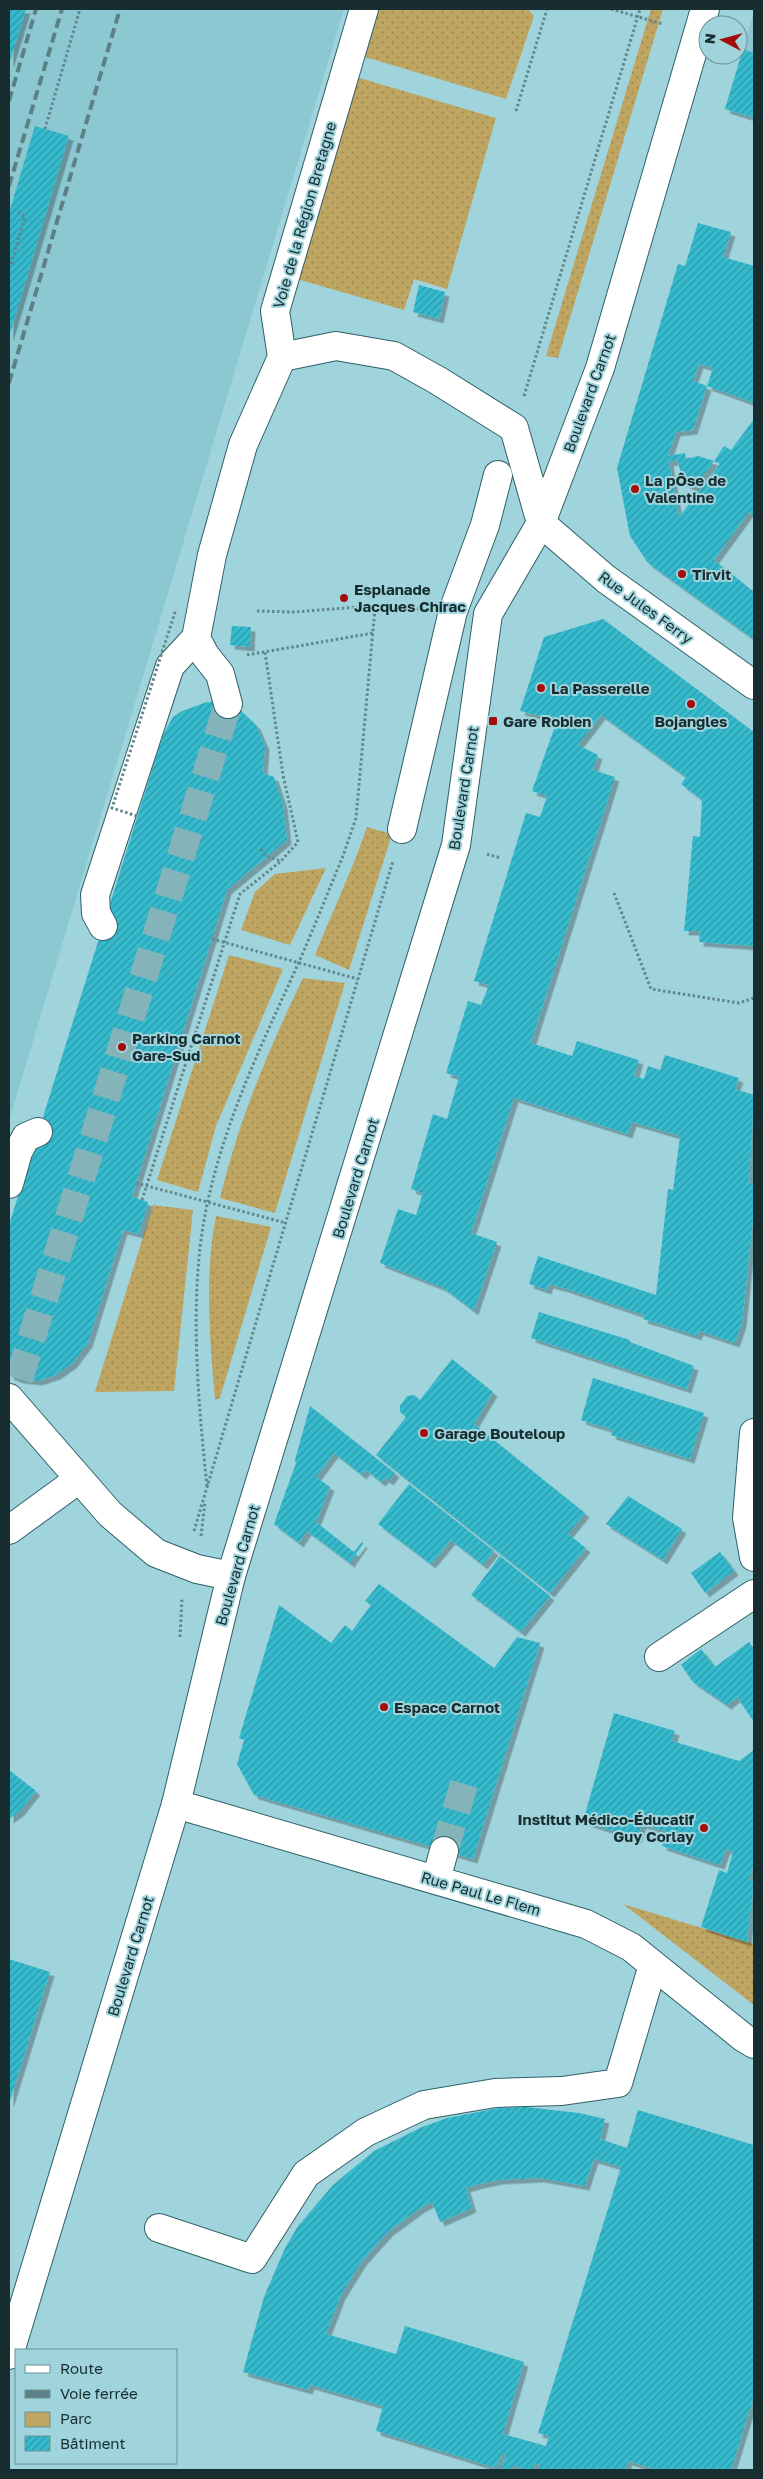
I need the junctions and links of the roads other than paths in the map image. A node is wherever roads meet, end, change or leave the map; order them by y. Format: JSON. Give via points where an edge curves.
{"nodes":[{"id":1,"x":364,"y":9,"type":"edge"},
{"id":2,"x":705,"y":9,"type":"edge"},
{"id":3,"x":282,"y":357,"type":"junction"},
{"id":4,"x":498,"y":475,"type":"dead end"},
{"id":5,"x":541,"y":523,"type":"junction"},
{"id":6,"x":196,"y":638,"type":"junction"},
{"id":7,"x":750,"y":675,"type":"edge"},
{"id":8,"x":228,"y":704,"type":"tunnel mouth"},
{"id":9,"x":402,"y":829,"type":"dead end"},
{"id":10,"x":103,"y":926,"type":"dead end"},
{"id":11,"x":38,"y":1132,"type":"dead end"},
{"id":12,"x":9,"y":1184,"type":"edge"},
{"id":13,"x":13,"y":1393,"type":"edge"},
{"id":14,"x":754,"y":1433,"type":"edge"},
{"id":15,"x":79,"y":1479,"type":"junction"},
{"id":16,"x":9,"y":1530,"type":"edge"},
{"id":17,"x":754,"y":1557,"type":"edge"},
{"id":18,"x":231,"y":1576,"type":"junction"},
{"id":19,"x":754,"y":1594,"type":"edge"},
{"id":20,"x":659,"y":1657,"type":"dead end"},
{"id":21,"x":176,"y":1804,"type":"junction"},
{"id":22,"x":444,"y":1851,"type":"tunnel mouth"},
{"id":23,"x":436,"y":1880,"type":"junction"},
{"id":24,"x":653,"y":1965,"type":"junction"},
{"id":25,"x":754,"y":2044,"type":"edge"},
{"id":26,"x":159,"y":2228,"type":"dead end"},
{"id":27,"x":9,"y":2354,"type":"edge"}],
"edges":[{"from":1,"to":3,"type":"street","name":"Voie de la Région Bretagne","via":[[275,311]]},
{"from":2,"to":5,"type":"street","name":"Boulevard Carnot","via":[[600,368]]},
{"from":3,"to":5,"type":"street","via":[[336,346],[394,356],[514,428]]},
{"from":3,"to":6,"type":"street","via":[[243,445],[212,554]]},
{"from":4,"to":9,"type":"street","via":[[485,525],[453,611]]},
{"from":5,"to":7,"type":"street","name":"Rue Jules Ferry","via":[[606,579]]},
{"from":5,"to":18,"type":"street","name":"Boulevard Carnot","via":[[488,614],[456,845]]},
{"from":6,"to":8,"type":"street","via":[[220,674]]},
{"from":6,"to":10,"type":"street","via":[[170,666],[95,895],[96,913]]},
{"from":11,"to":12,"type":"street","via":[[26,1137]]},
{"from":13,"to":15,"type":"street"},
{"from":14,"to":17,"type":"street","via":[[747,1518]]},
{"from":15,"to":16,"type":"street"},
{"from":15,"to":18,"type":"street","via":[[110,1514],[156,1553],[197,1569]]},
{"from":18,"to":21,"type":"street","name":"Boulevard Carnot"},
{"from":19,"to":20,"type":"street"},
{"from":21,"to":23,"type":"street","name":"Rue Paul Le Flem"},
{"from":21,"to":27,"type":"street","name":"Boulevard Carnot"},
{"from":22,"to":23,"type":"street"},
{"from":23,"to":24,"type":"street","name":"Rue Paul Le Flem","via":[[586,1924],[631,1947]]},
{"from":24,"to":25,"type":"street","name":"Rue Paul Le Flem"},
{"from":24,"to":26,"type":"street","via":[[618,2083],[562,2091],[495,2093],[424,2105],[366,2132],[306,2174],[252,2259]]}]}
